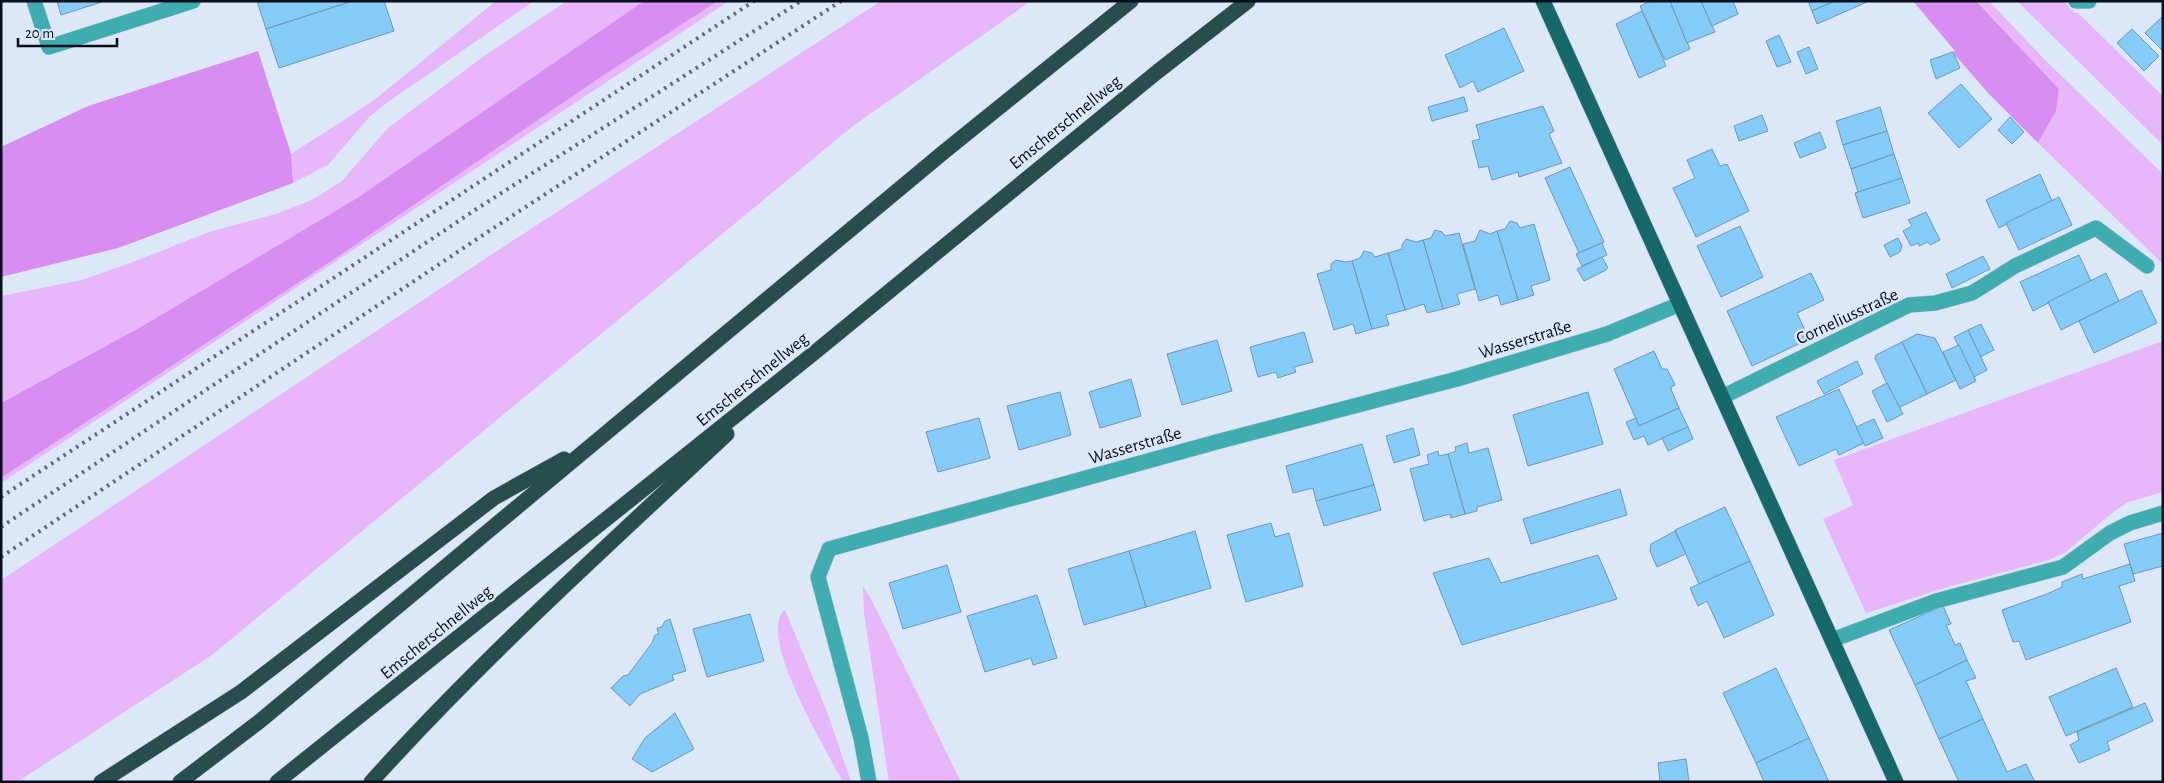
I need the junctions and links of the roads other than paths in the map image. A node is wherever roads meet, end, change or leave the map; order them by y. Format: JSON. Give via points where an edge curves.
{"nodes":[{"id":1,"x":34,"y":1,"type":"edge"},
{"id":2,"x":193,"y":1,"type":"edge"},
{"id":3,"x":1131,"y":1,"type":"edge"},
{"id":4,"x":1248,"y":1,"type":"edge"},
{"id":5,"x":1543,"y":1,"type":"edge"},
{"id":6,"x":2076,"y":1,"type":"edge"},
{"id":7,"x":2089,"y":1,"type":"edge"},
{"id":8,"x":2147,"y":266,"type":"dead end"},
{"id":9,"x":1680,"y":304,"type":"junction"},
{"id":10,"x":814,"y":353,"type":"junction"},
{"id":11,"x":1722,"y":397,"type":"junction"},
{"id":12,"x":596,"y":441,"type":"junction"},
{"id":13,"x":2163,"y":513,"type":"edge"},
{"id":14,"x":1832,"y":640,"type":"junction"},
{"id":15,"x":101,"y":782,"type":"edge"},
{"id":16,"x":180,"y":782,"type":"edge"},
{"id":17,"x":277,"y":782,"type":"edge"},
{"id":18,"x":371,"y":782,"type":"edge"},
{"id":19,"x":869,"y":782,"type":"edge"},
{"id":20,"x":1896,"y":782,"type":"edge"}],
"edges":[{"from":1,"to":2,"type":"street","via":[[49,47]]},
{"from":3,"to":12,"type":"highway"},
{"from":4,"to":10,"type":"highway","name":"Emscherschnellweg"},
{"from":5,"to":9,"type":"main road"},
{"from":6,"to":7,"type":"street"},
{"from":8,"to":11,"type":"street","name":"Corneliusstraße","via":[[2096,228],[2015,266],[1972,292],[1935,303],[1909,305]]},
{"from":9,"to":11,"type":"main road"},
{"from":9,"to":19,"type":"street","name":"Wasserstraße","via":[[1608,334],[1457,379],[829,549],[818,577],[861,738]]},
{"from":10,"to":17,"type":"highway","name":"Emscherschnellweg"},
{"from":10,"to":18,"type":"highway","via":[[499,648],[431,715]]},
{"from":11,"to":14,"type":"main road"},
{"from":12,"to":15,"type":"highway","via":[[494,498],[241,692]]},
{"from":12,"to":16,"type":"highway","via":[[260,721]]},
{"from":13,"to":14,"type":"street","via":[[2110,533],[2063,567],[1936,601]]},
{"from":14,"to":20,"type":"main road"}]}
